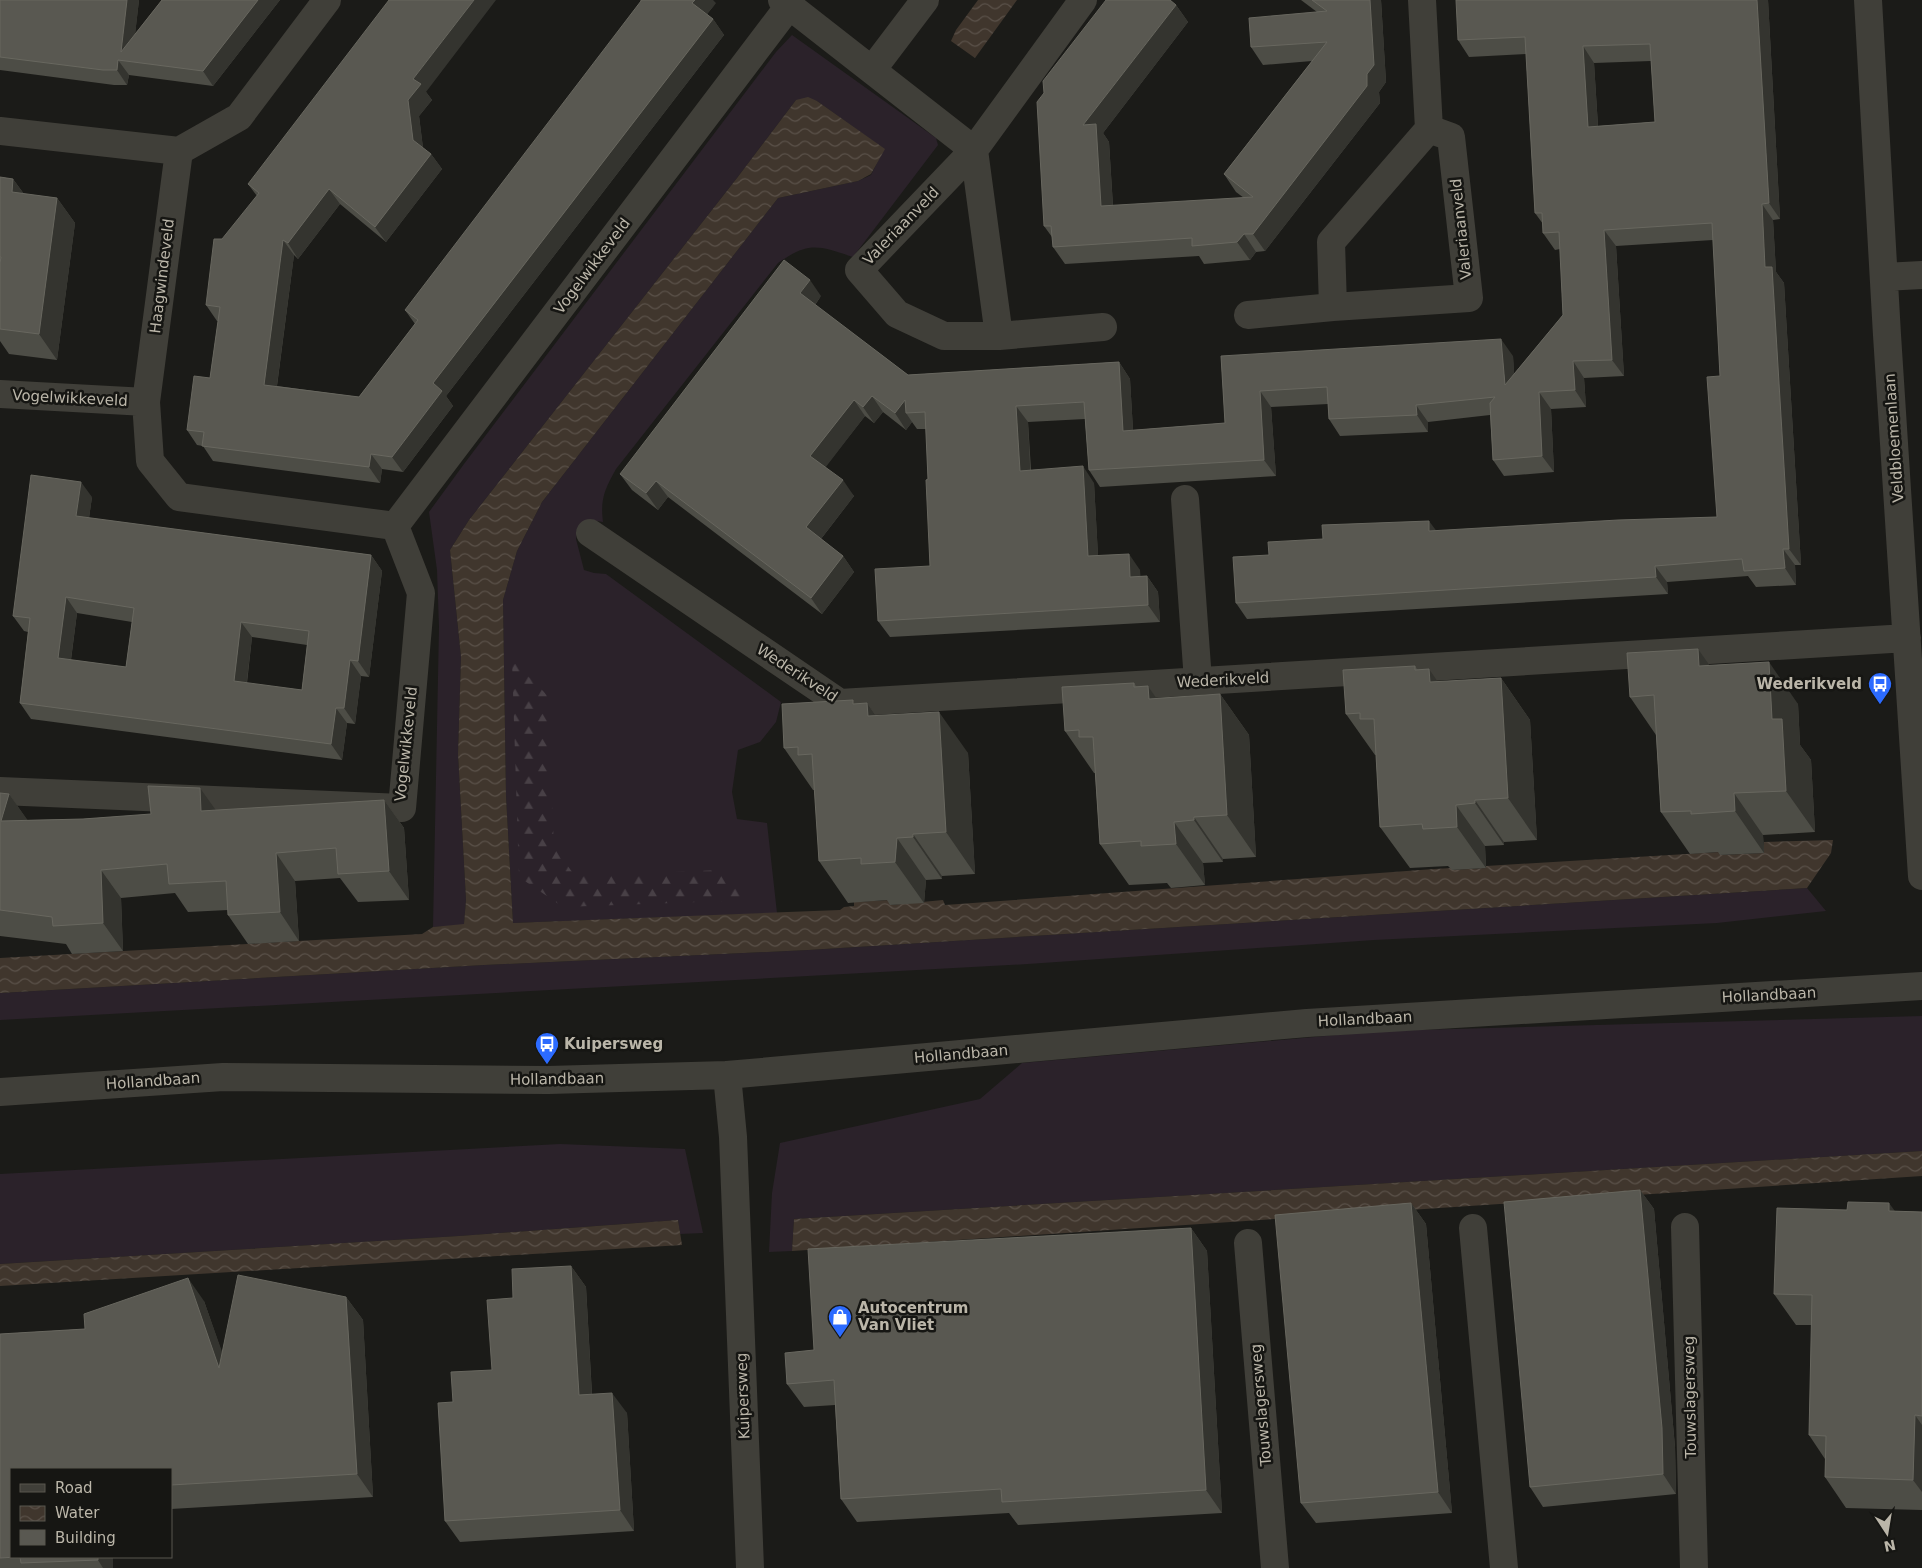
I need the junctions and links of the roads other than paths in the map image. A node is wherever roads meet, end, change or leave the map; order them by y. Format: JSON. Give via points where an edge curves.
{"nodes":[{"id":1,"x":327,"y":0,"type":"edge"},
{"id":2,"x":924,"y":0,"type":"edge"},
{"id":3,"x":1083,"y":0,"type":"edge"},
{"id":4,"x":1422,"y":0,"type":"edge"},
{"id":5,"x":1868,"y":0,"type":"edge"},
{"id":6,"x":785,"y":3,"type":"edge"},
{"id":7,"x":872,"y":70,"type":"junction"},
{"id":8,"x":1429,"y":129,"type":"junction"},
{"id":9,"x":0,"y":132,"type":"edge"},
{"id":10,"x":974,"y":150,"type":"junction"},
{"id":11,"x":178,"y":151,"type":"junction"},
{"id":12,"x":1922,"y":275,"type":"edge"},
{"id":13,"x":1884,"y":277,"type":"junction"},
{"id":14,"x":1333,"y":307,"type":"junction"},
{"id":15,"x":1248,"y":315,"type":"dead end"},
{"id":16,"x":1103,"y":327,"type":"dead end"},
{"id":17,"x":999,"y":336,"type":"junction"},
{"id":18,"x":0,"y":394,"type":"edge"},
{"id":19,"x":146,"y":402,"type":"junction"},
{"id":20,"x":1185,"y":499,"type":"dead end"},
{"id":21,"x":395,"y":526,"type":"junction"},
{"id":22,"x":590,"y":534,"type":"dead end"},
{"id":23,"x":1907,"y":638,"type":"junction"},
{"id":24,"x":1198,"y":681,"type":"junction"},
{"id":25,"x":0,"y":791,"type":"edge"},
{"id":26,"x":1922,"y":876,"type":"edge"},
{"id":27,"x":1922,"y":986,"type":"edge"},
{"id":28,"x":726,"y":1075,"type":"junction"},
{"id":29,"x":0,"y":1092,"type":"edge"},
{"id":30,"x":1685,"y":1226,"type":"dead end"},
{"id":31,"x":1473,"y":1228,"type":"dead end"},
{"id":32,"x":1248,"y":1243,"type":"dead end"},
{"id":33,"x":750,"y":1568,"type":"edge"},
{"id":34,"x":1275,"y":1568,"type":"edge"},
{"id":35,"x":1504,"y":1568,"type":"edge"},
{"id":36,"x":1694,"y":1568,"type":"edge"}],
"edges":[{"from":1,"to":11,"type":"street","via":[[239,117]]},
{"from":2,"to":7,"type":"street"},
{"from":3,"to":10,"type":"street","name":"Valeriaanveld"},
{"from":4,"to":8,"type":"street"},
{"from":5,"to":13,"type":"street","name":"Veldbloemenlaan"},
{"from":6,"to":7,"type":"street"},
{"from":6,"to":21,"type":"street","name":"Vogelwikkeveld"},
{"from":7,"to":10,"type":"street"},
{"from":8,"to":14,"type":"street","via":[[1331,242]]},
{"from":8,"to":14,"type":"street","name":"Valeriaanveld","via":[[1451,138],[1469,298]]},
{"from":9,"to":11,"type":"street"},
{"from":10,"to":17,"type":"street"},
{"from":10,"to":17,"type":"street","name":"Valeriaanveld","via":[[859,270],[897,314],[944,336]]},
{"from":11,"to":19,"type":"street","name":"Haagwindeveld"},
{"from":12,"to":13,"type":"street"},
{"from":13,"to":23,"type":"street","name":"Veldbloemenlaan"},
{"from":14,"to":15,"type":"street","name":"Valeriaanveld"},
{"from":16,"to":17,"type":"street","name":"Valeriaanveld"},
{"from":18,"to":19,"type":"street","name":"Vogelwikkeveld"},
{"from":19,"to":21,"type":"street","name":"Vogelwikkeveld","via":[[150,461],[179,497]]},
{"from":20,"to":24,"type":"street"},
{"from":21,"to":25,"type":"street","name":"Vogelwikkeveld","via":[[421,593],[402,808]]},
{"from":22,"to":24,"type":"street","name":"Wederikveld","via":[[840,703]]},
{"from":23,"to":24,"type":"street","name":"Wederikveld"},
{"from":23,"to":26,"type":"street","name":"Veldbloemenlaan"},
{"from":27,"to":28,"type":"street","name":"Hollandbaan","via":[[1307,1023]]},
{"from":28,"to":29,"type":"street","name":"Hollandbaan","via":[[548,1080],[222,1076]]},
{"from":28,"to":33,"type":"street","name":"Kuipersweg","via":[[732,1137]]},
{"from":30,"to":36,"type":"street","name":"Touwslagersweg"},
{"from":31,"to":35,"type":"street"},
{"from":32,"to":34,"type":"street","name":"Touwslagersweg"}]}
